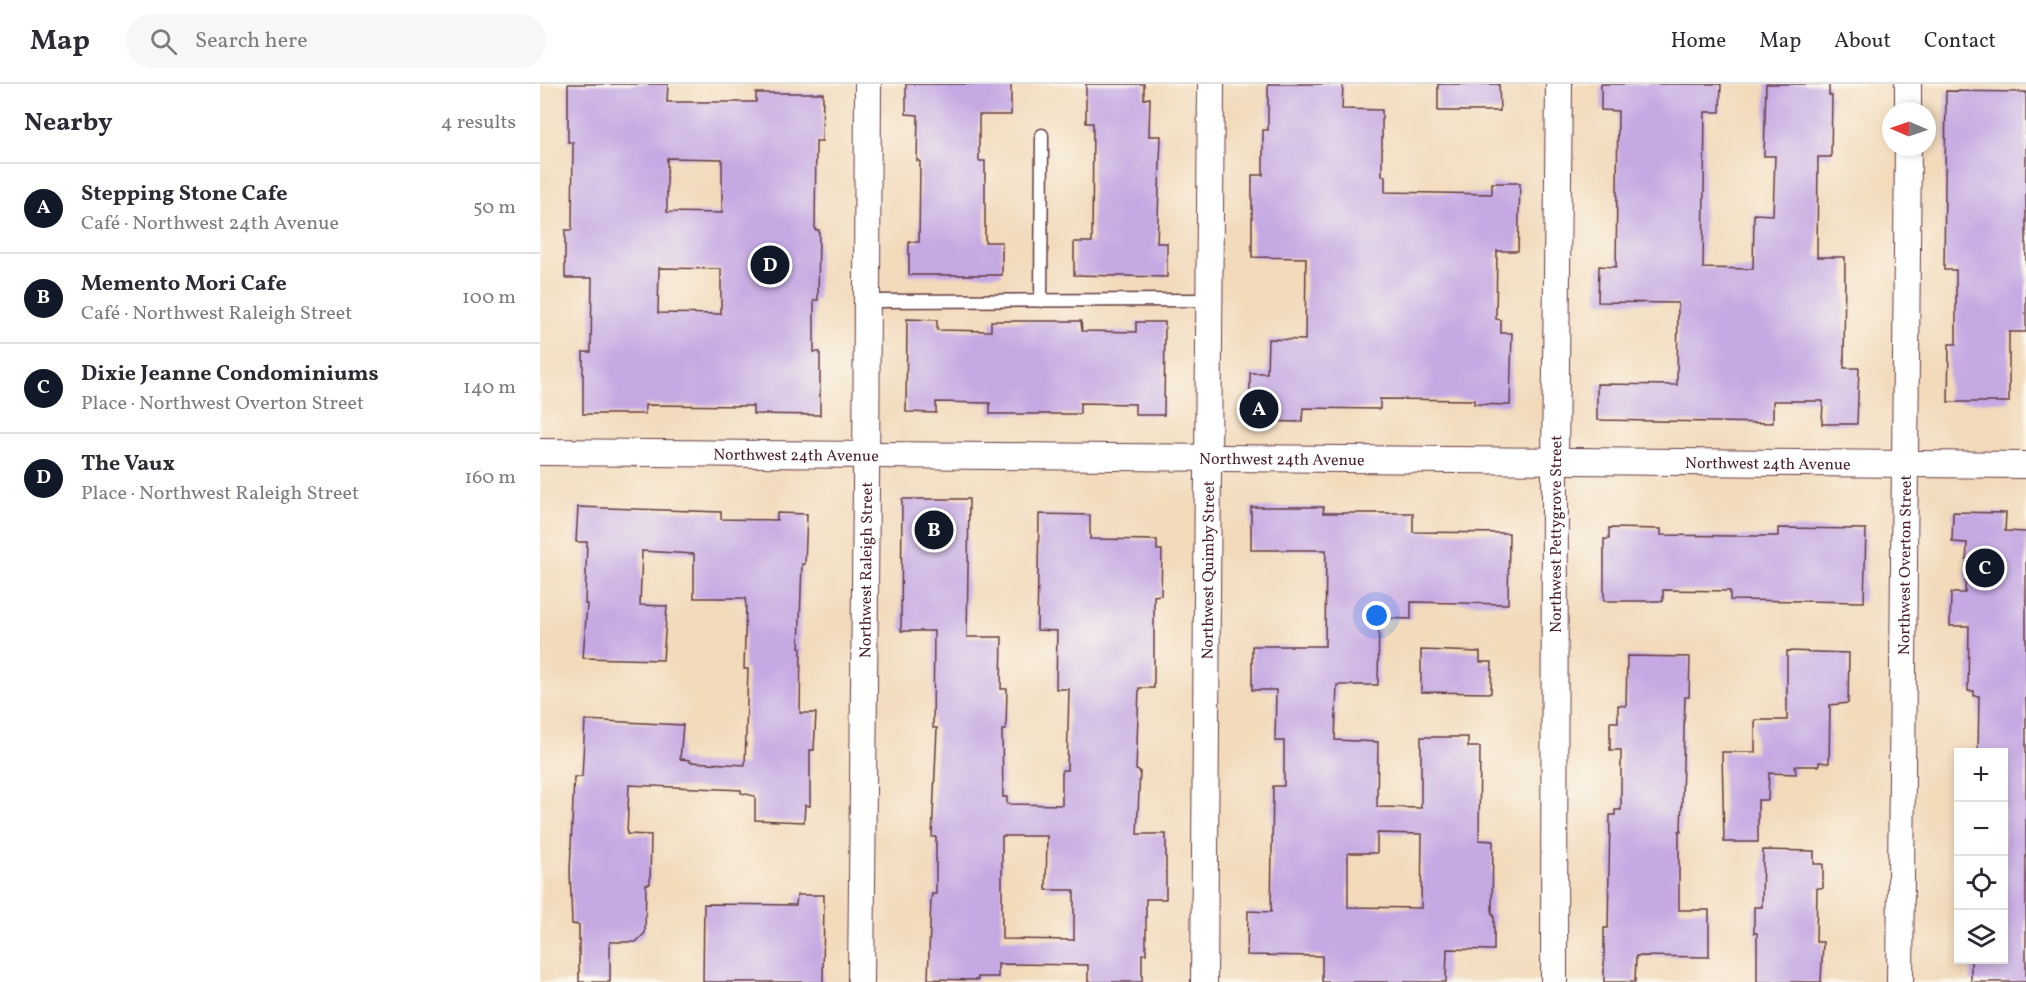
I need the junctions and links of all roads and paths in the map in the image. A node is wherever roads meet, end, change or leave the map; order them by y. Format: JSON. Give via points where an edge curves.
{"nodes":[{"id":1,"x":868,"y":84,"type":"edge"},
{"id":2,"x":1211,"y":84,"type":"edge"},
{"id":3,"x":1559,"y":84,"type":"edge"},
{"id":4,"x":1908,"y":84,"type":"edge"},
{"id":5,"x":1908,"y":102,"type":"edge"},
{"id":6,"x":1042,"y":135,"type":"dead end"},
{"id":7,"x":1908,"y":156,"type":"edge"},
{"id":8,"x":1210,"y":300,"type":"junction"},
{"id":9,"x":867,"y":301,"type":"junction"},
{"id":10,"x":1041,"y":301,"type":"junction"},
{"id":11,"x":540,"y":452,"type":"edge"},
{"id":12,"x":866,"y":456,"type":"junction"},
{"id":13,"x":1209,"y":458,"type":"junction"},
{"id":14,"x":1555,"y":462,"type":"junction"},
{"id":15,"x":1906,"y":464,"type":"junction"},
{"id":16,"x":2026,"y":465,"type":"edge"},
{"id":17,"x":861,"y":982,"type":"edge"},
{"id":18,"x":1204,"y":982,"type":"edge"},
{"id":19,"x":1554,"y":982,"type":"edge"},
{"id":20,"x":1900,"y":982,"type":"edge"}],
"edges":[{"from":1,"to":9,"type":"street","name":"Northwest Raleigh Street"},
{"from":2,"to":8,"type":"street","name":"Northwest Quimby Street"},
{"from":3,"to":14,"type":"street","name":"Northwest Pettygrove Street"},
{"from":4,"to":5,"type":"street"},
{"from":6,"to":10,"type":"lane"},
{"from":7,"to":15,"type":"street","name":"Northwest Overton Street"},
{"from":8,"to":10,"type":"lane"},
{"from":8,"to":13,"type":"street","name":"Northwest Quimby Street"},
{"from":9,"to":10,"type":"lane"},
{"from":9,"to":12,"type":"street","name":"Northwest Raleigh Street"},
{"from":11,"to":12,"type":"street","name":"Northwest 24th Avenue"},
{"from":12,"to":13,"type":"street","name":"Northwest 24th Avenue"},
{"from":12,"to":17,"type":"street","name":"Northwest Raleigh Street"},
{"from":13,"to":14,"type":"street","name":"Northwest 24th Avenue"},
{"from":13,"to":18,"type":"street","name":"Northwest Quimby Street"},
{"from":14,"to":15,"type":"street","name":"Northwest 24th Avenue"},
{"from":14,"to":19,"type":"street","name":"Northwest Pettygrove Street"},
{"from":15,"to":16,"type":"street","name":"Northwest 24th Avenue"},
{"from":15,"to":20,"type":"street","name":"Northwest Overton Street"}]}
